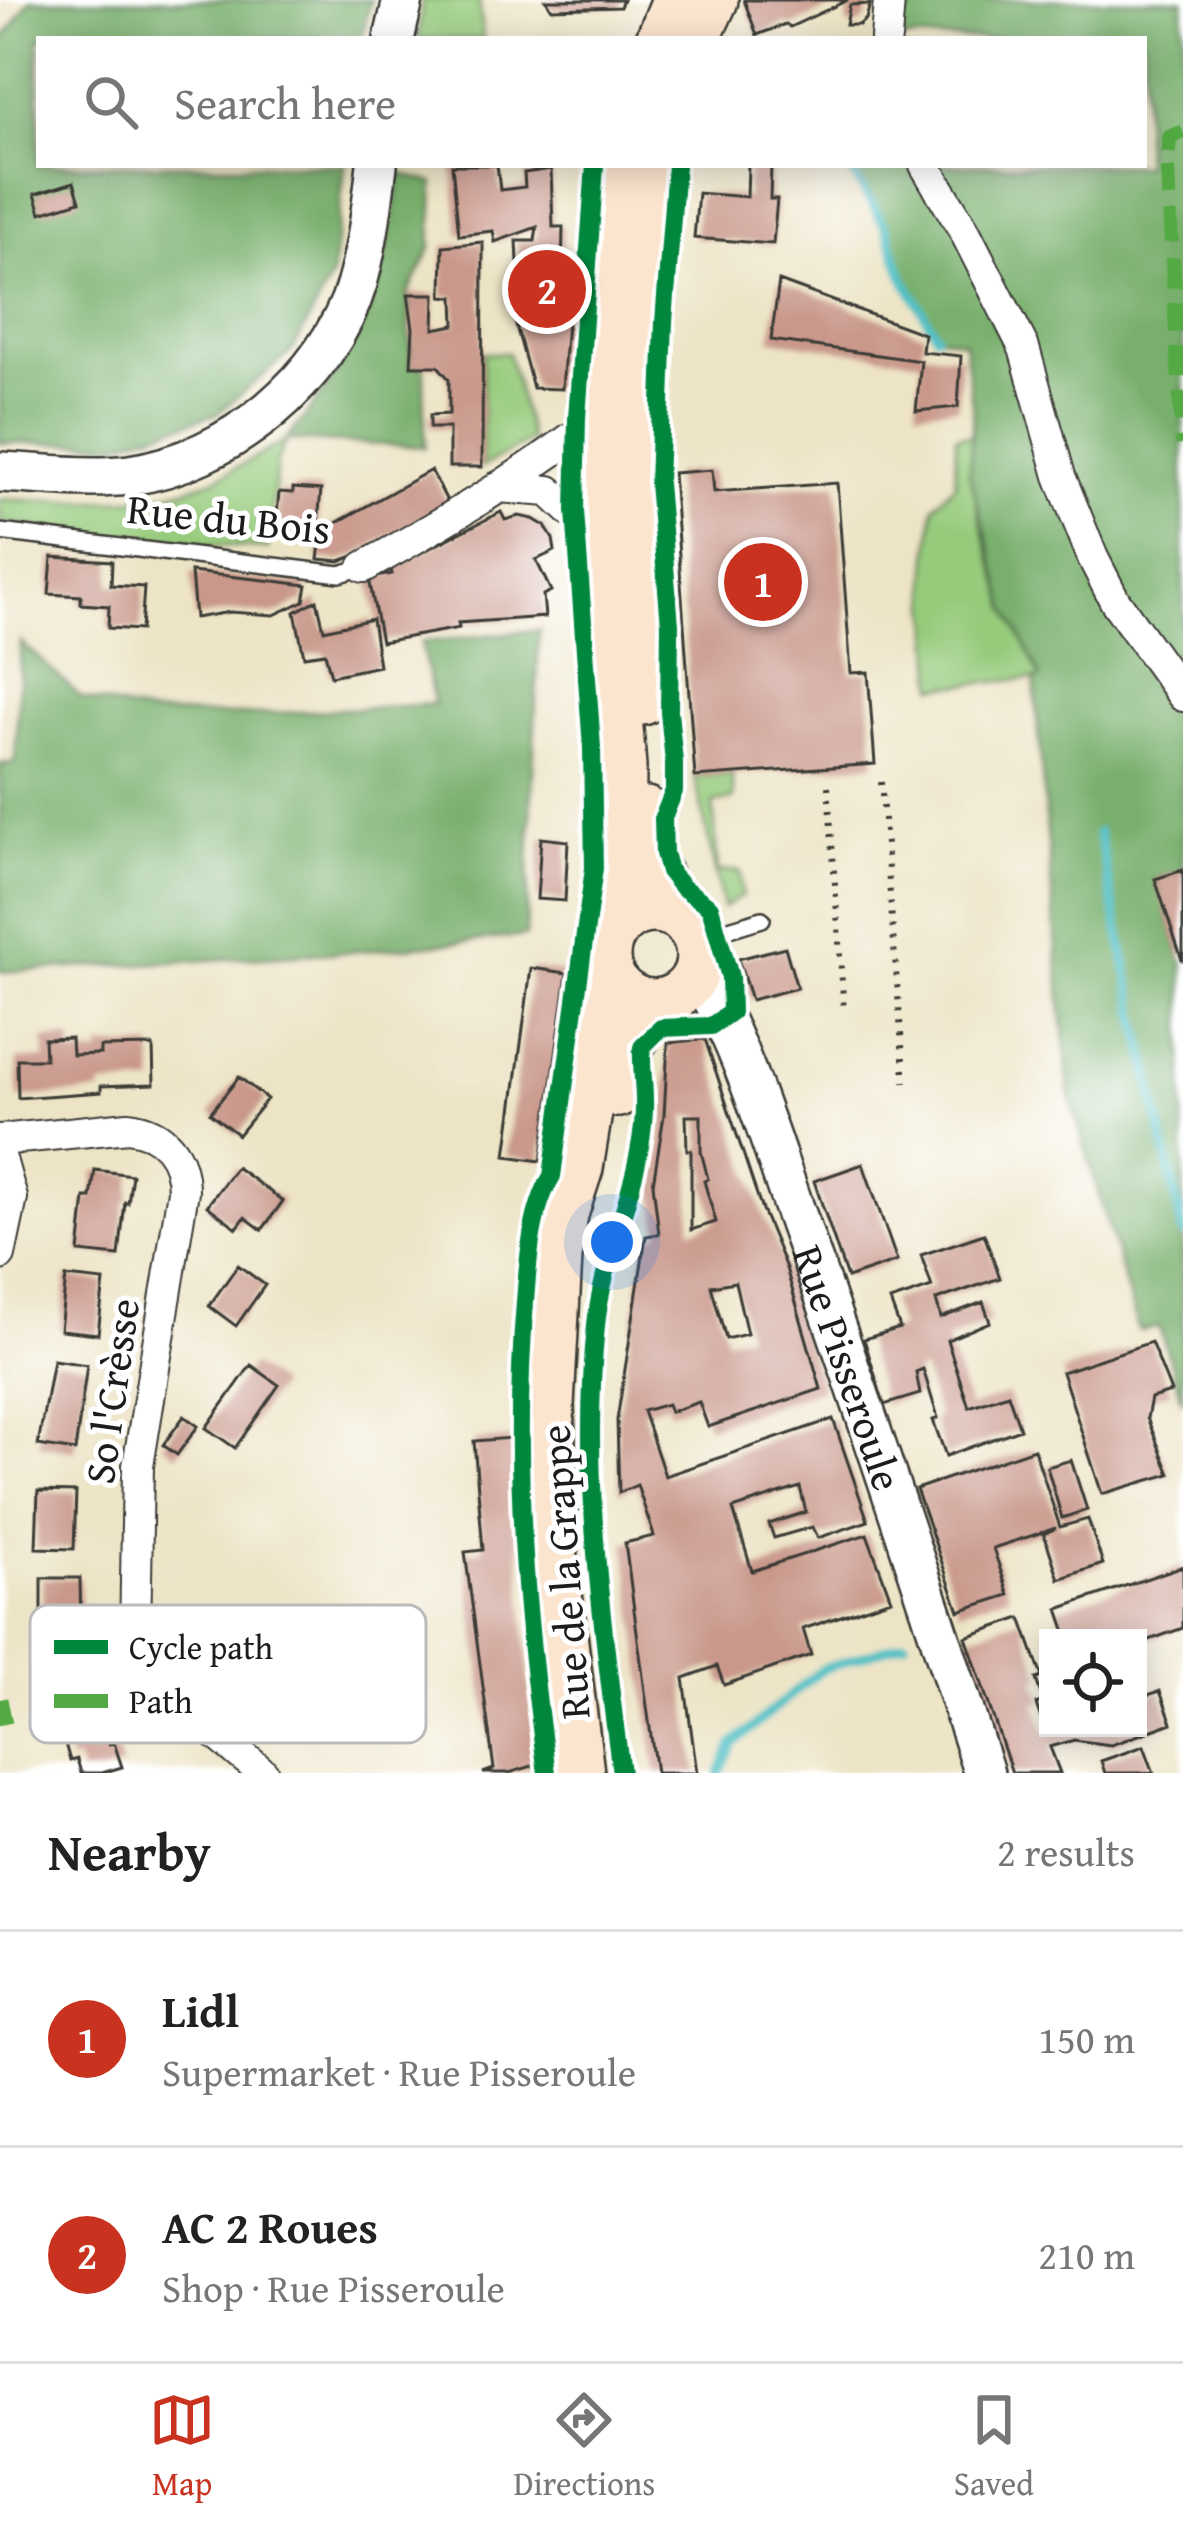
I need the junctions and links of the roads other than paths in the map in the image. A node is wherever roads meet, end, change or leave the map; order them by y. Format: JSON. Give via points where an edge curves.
{"nodes":[{"id":1,"x":403,"y":0,"type":"edge"},
{"id":2,"x":675,"y":0,"type":"edge"},
{"id":3,"x":715,"y":0,"type":"edge"},
{"id":4,"x":889,"y":0,"type":"edge"},
{"id":5,"x":395,"y":36,"type":"edge"},
{"id":6,"x":660,"y":36,"type":"edge"},
{"id":7,"x":698,"y":36,"type":"edge"},
{"id":8,"x":886,"y":36,"type":"edge"},
{"id":9,"x":376,"y":168,"type":"edge"},
{"id":10,"x":621,"y":168,"type":"edge"},
{"id":11,"x":659,"y":168,"type":"edge"},
{"id":12,"x":927,"y":168,"type":"edge"},
{"id":13,"x":606,"y":412,"type":"junction"},
{"id":14,"x":0,"y":472,"type":"edge"},
{"id":15,"x":498,"y":487,"type":"junction"},
{"id":16,"x":0,"y":532,"type":"edge"},
{"id":17,"x":606,"y":544,"type":"junction"},
{"id":18,"x":364,"y":567,"type":"joint"},
{"id":19,"x":1183,"y":696,"type":"edge"},
{"id":20,"x":762,"y":919,"type":"dead end"},
{"id":21,"x":615,"y":928,"type":"junction"},
{"id":22,"x":691,"y":943,"type":"junction"},
{"id":23,"x":611,"y":977,"type":"junction"},
{"id":24,"x":659,"y":1002,"type":"junction"},
{"id":25,"x":0,"y":1140,"type":"edge"},
{"id":26,"x":0,"y":1156,"type":"edge"},
{"id":27,"x":0,"y":1255,"type":"edge"},
{"id":28,"x":559,"y":1298,"type":"junction"},
{"id":29,"x":136,"y":1605,"type":"edge"},
{"id":30,"x":227,"y":1743,"type":"edge"},
{"id":31,"x":263,"y":1773,"type":"edge"},
{"id":32,"x":581,"y":1773,"type":"edge"},
{"id":33,"x":984,"y":1773,"type":"edge"}],
"edges":[{"from":1,"to":5,"type":"street"},
{"from":2,"to":6,"type":"main road"},
{"from":3,"to":7,"type":"main road"},
{"from":4,"to":8,"type":"street"},
{"from":9,"to":14,"type":"street","via":[[356,287],[335,332],[308,373],[246,431],[130,475]]},
{"from":10,"to":13,"type":"main road"},
{"from":11,"to":22,"type":"main road","name":"Rue Pisseroule","via":[[636,503],[646,617],[647,844]]},
{"from":12,"to":19,"type":"street","via":[[1024,348],[1093,558]]},
{"from":13,"to":15,"type":"street","name":"Rue du Bois"},
{"from":13,"to":17,"type":"main road"},
{"from":15,"to":17,"type":"street","via":[[549,491]]},
{"from":15,"to":18,"type":"street","name":"Rue du Bois"},
{"from":16,"to":18,"type":"lane","name":"Rue du Bois","via":[[340,574]]},
{"from":17,"to":21,"type":"main road","via":[[623,767]]},
{"from":20,"to":22,"type":"lane"},
{"from":21,"to":22,"type":"main road","via":[[651,909]]},
{"from":21,"to":23,"type":"main road","via":[[606,956]]},
{"from":22,"to":24,"type":"main road","via":[[679,994]]},
{"from":22,"to":33,"type":"street","name":"Rue Pisseroule","via":[[882,1458]]},
{"from":23,"to":24,"type":"main road","via":[[634,998]]},
{"from":23,"to":28,"type":"main road","name":"Rue de la Grappe","via":[[565,1214]]},
{"from":24,"to":28,"type":"main road","name":"Rue de la Grappe","via":[[628,1050],[603,1178]]},
{"from":25,"to":29,"type":"street","name":"So l'Crèsse","via":[[128,1126],[160,1138],[183,1168],[138,1466]]},
{"from":26,"to":27,"type":"street","via":[[12,1198]]},
{"from":28,"to":32,"type":"main road","name":"Rue de la Grappe","via":[[552,1517]]},
{"from":30,"to":31,"type":"street","name":"So l'Crèsse"}]}
